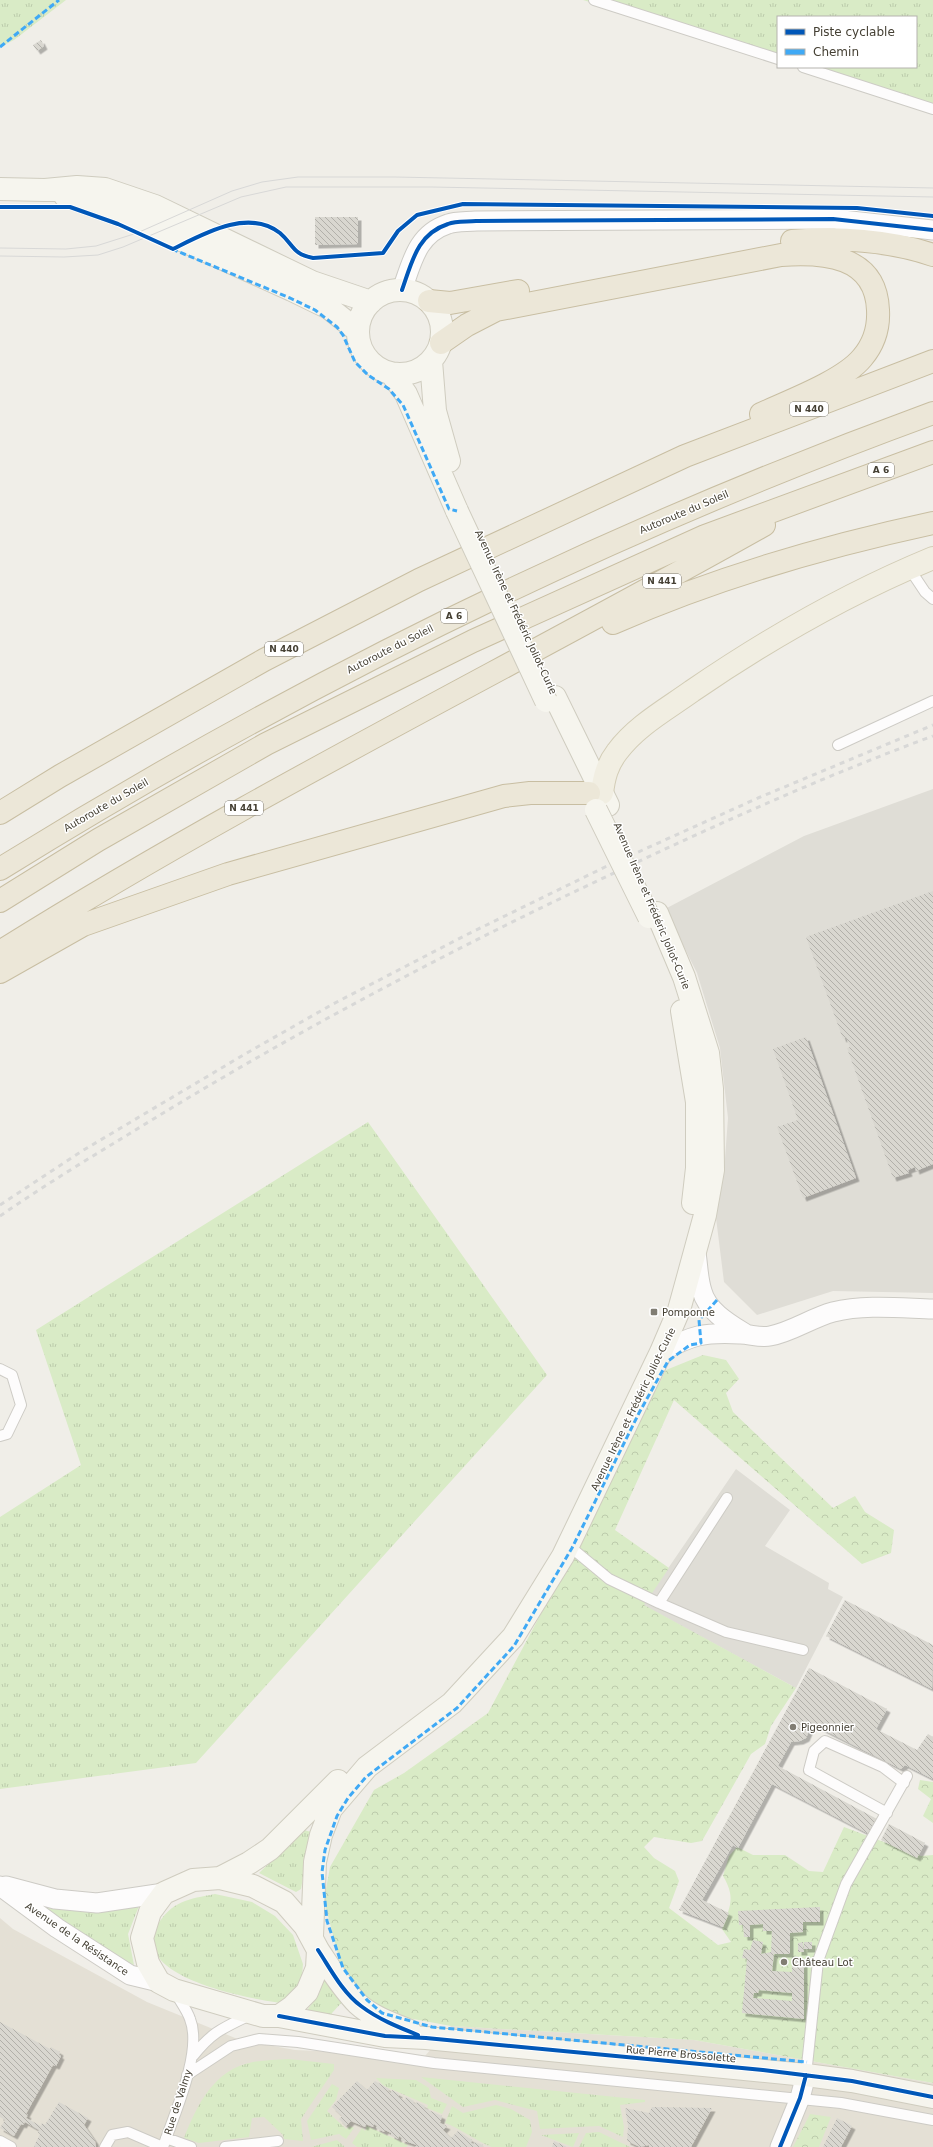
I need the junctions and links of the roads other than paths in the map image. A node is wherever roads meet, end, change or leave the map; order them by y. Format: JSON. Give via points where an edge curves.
{"nodes":[{"id":1,"x":594,"y":0,"type":"edge"},
{"id":2,"x":777,"y":59,"type":"edge"},
{"id":3,"x":806,"y":68,"type":"edge"},
{"id":4,"x":933,"y":109,"type":"edge"},
{"id":5,"x":0,"y":189,"type":"edge"},
{"id":6,"x":45,"y":190,"type":"junction"},
{"id":7,"x":933,"y":230,"type":"edge"},
{"id":8,"x":933,"y":255,"type":"edge"},
{"id":9,"x":402,"y":290,"type":"junction"},
{"id":10,"x":429,"y":301,"type":"junction"},
{"id":11,"x":371,"y":302,"type":"junction"},
{"id":12,"x":358,"y":331,"type":"junction"},
{"id":13,"x":436,"y":352,"type":"junction"},
{"id":14,"x":933,"y":361,"type":"edge"},
{"id":15,"x":391,"y":373,"type":"junction"},
{"id":16,"x":933,"y":413,"type":"edge"},
{"id":17,"x":933,"y":452,"type":"edge"},
{"id":18,"x":685,"y":456,"type":"junction"},
{"id":19,"x":830,"y":489,"type":"junction"},
{"id":20,"x":462,"y":509,"type":"junction"},
{"id":21,"x":933,"y":523,"type":"edge"},
{"id":22,"x":933,"y":558,"type":"edge"},
{"id":23,"x":909,"y":568,"type":"junction"},
{"id":24,"x":933,"y":599,"type":"edge"},
{"id":25,"x":494,"y":673,"type":"junction"},
{"id":26,"x":933,"y":701,"type":"edge"},
{"id":27,"x":838,"y":745,"type":"dead end"},
{"id":28,"x":599,"y":800,"type":"junction"},
{"id":29,"x":0,"y":813,"type":"edge"},
{"id":30,"x":0,"y":869,"type":"edge"},
{"id":31,"x":0,"y":901,"type":"edge"},
{"id":32,"x":653,"y":915,"type":"junction"},
{"id":33,"x":0,"y":952,"type":"edge"},
{"id":34,"x":0,"y":972,"type":"edge"},
{"id":35,"x":696,"y":1253,"type":"junction"},
{"id":36,"x":933,"y":1309,"type":"edge"},
{"id":37,"x":747,"y":1334,"type":"junction"},
{"id":38,"x":661,"y":1352,"type":"junction"},
{"id":39,"x":0,"y":1369,"type":"edge"},
{"id":40,"x":0,"y":1436,"type":"edge"},
{"id":41,"x":727,"y":1498,"type":"dead end"},
{"id":42,"x":568,"y":1545,"type":"junction"},
{"id":43,"x":659,"y":1603,"type":"junction"},
{"id":44,"x":803,"y":1650,"type":"dead end"},
{"id":45,"x":887,"y":1813,"type":"junction"},
{"id":46,"x":220,"y":1878,"type":"junction"},
{"id":47,"x":0,"y":1885,"type":"edge"},
{"id":48,"x":164,"y":1893,"type":"junction"},
{"id":49,"x":315,"y":1943,"type":"junction"},
{"id":50,"x":166,"y":1986,"type":"junction"},
{"id":51,"x":254,"y":2014,"type":"junction"},
{"id":52,"x":279,"y":2016,"type":"junction"},
{"id":53,"x":426,"y":2038,"type":"junction"},
{"id":54,"x":193,"y":2056,"type":"junction"},
{"id":55,"x":187,"y":2075,"type":"junction"},
{"id":56,"x":806,"y":2075,"type":"junction"},
{"id":57,"x":933,"y":2097,"type":"edge"},
{"id":58,"x":800,"y":2098,"type":"junction"},
{"id":59,"x":933,"y":2120,"type":"edge"},
{"id":60,"x":0,"y":2141,"type":"edge"},
{"id":61,"x":278,"y":2141,"type":"dead end"},
{"id":62,"x":164,"y":2144,"type":"edge"},
{"id":63,"x":12,"y":2147,"type":"edge"},
{"id":64,"x":106,"y":2147,"type":"edge"},
{"id":65,"x":191,"y":2147,"type":"edge"},
{"id":66,"x":225,"y":2147,"type":"edge"},
{"id":67,"x":780,"y":2147,"type":"edge"}],
"edges":[{"from":1,"to":2,"type":"lane"},
{"from":3,"to":4,"type":"lane"},
{"from":5,"to":6,"type":"main road"},
{"from":6,"to":11,"type":"main road","via":[[77,187],[112,192],[155,206],[312,282]]},
{"from":6,"to":12,"type":"main road","via":[[113,209],[329,308]]},
{"from":7,"to":9,"type":"street","via":[[834,219],[476,221],[448,224],[426,236],[414,256]]},
{"from":8,"to":10,"type":"highway","via":[[869,241],[784,241],[472,300],[450,303]]},
{"from":9,"to":10,"type":"main road"},
{"from":9,"to":11,"type":"main road","via":[[380,295]]},
{"from":10,"to":13,"type":"main road","via":[[441,320]]},
{"from":11,"to":12,"type":"main road","via":[[364,310]]},
{"from":12,"to":15,"type":"main road","via":[[364,353],[380,369]]},
{"from":13,"to":15,"type":"main road","via":[[413,372]]},
{"from":13,"to":18,"type":"highway","via":[[467,325],[496,310],[781,255],[829,255],[848,262],[863,272],[874,288],[878,319],[876,332],[862,358],[848,370],[812,390],[728,429]]},
{"from":13,"to":20,"type":"main road","name":"Avenue Irène et Frédéric Joliot-Curie","via":[[435,411]]},
{"from":14,"to":18,"type":"highway","number":"N 440"},
{"from":15,"to":20,"type":"main road","name":"Avenue Irène et Frédéric Joliot-Curie","via":[[406,394]]},
{"from":16,"to":30,"type":"highway","name":"Autoroute du Soleil","number":"A 6","via":[[776,474],[605,546],[445,621],[272,710],[100,807]]},
{"from":17,"to":19,"type":"highway","number":"A 6"},
{"from":18,"to":29,"type":"highway","number":"N 440","via":[[419,580],[264,660],[80,764]]},
{"from":19,"to":25,"type":"highway","number":"N 441"},
{"from":19,"to":31,"type":"highway","number":"A 6","via":[[705,536],[473,641],[266,744],[98,840]]},
{"from":20,"to":28,"type":"main road","name":"Avenue Irène et Frédéric Joliot-Curie","bridge":true},
{"from":21,"to":25,"type":"highway","via":[[744,574],[652,606]]},
{"from":22,"to":23,"type":"main road"},
{"from":23,"to":24,"type":"lane","via":[[925,592]]},
{"from":23,"to":28,"type":"main road","via":[[802,622],[733,663],[659,714],[633,735],[608,765]]},
{"from":25,"to":33,"type":"highway","number":"N 441","via":[[192,837]]},
{"from":26,"to":27,"type":"lane"},
{"from":28,"to":32,"type":"main road","name":"Avenue Irène et Frédéric Joliot-Curie","bridge":true},
{"from":28,"to":34,"type":"highway","via":[[530,793],[504,796],[228,874],[83,925]]},
{"from":32,"to":35,"type":"main road","name":"Avenue Irène et Frédéric Joliot-Curie","via":[[684,977],[708,1053],[712,1089],[713,1170]]},
{"from":32,"to":46,"type":"main road","name":"Avenue Irène et Frédéric Joliot-Curie","via":[[684,1016],[694,1075],[698,1127],[693,1212],[677,1274],[655,1337],[555,1546],[526,1600],[495,1643],[450,1687],[358,1760],[270,1849]]},
{"from":35,"to":37,"type":"street","via":[[702,1292],[712,1308],[728,1323]]},
{"from":35,"to":38,"type":"main road","name":"Avenue Irène et Frédéric Joliot-Curie","via":[[679,1310]]},
{"from":36,"to":37,"type":"street","via":[[852,1308],[831,1312],[774,1335],[759,1337]]},
{"from":37,"to":38,"type":"street","via":[[700,1334]]},
{"from":38,"to":42,"type":"main road","name":"Avenue Irène et Frédéric Joliot-Curie"},
{"from":39,"to":40,"type":"lane","via":[[12,1375],[21,1405],[7,1434]]},
{"from":41,"to":43,"type":"lane"},
{"from":42,"to":43,"type":"lane","via":[[609,1578]]},
{"from":42,"to":49,"type":"main road","name":"Avenue Irène et Frédéric Joliot-Curie","via":[[513,1637],[452,1703],[367,1766],[331,1809],[321,1834],[315,1862]]},
{"from":43,"to":44,"type":"lane","via":[[726,1632]]},
{"from":45,"to":45,"type":"lane","via":[[905,1779],[825,1740],[814,1751],[809,1770]]},
{"from":45,"to":56,"type":"lane","via":[[846,1884],[818,1961]]},
{"from":46,"to":48,"type":"main road","via":[[193,1880]]},
{"from":46,"to":49,"type":"main road","name":"Rue Pierre Brossolette","via":[[253,1886],[284,1902],[305,1926]]},
{"from":47,"to":48,"type":"street","name":"Avenue de la Résistance","via":[[55,1899],[97,1903]]},
{"from":47,"to":50,"type":"street","name":"Avenue de la Résistance","via":[[57,1928],[130,1975]]},
{"from":48,"to":50,"type":"main road","via":[[150,1912],[142,1938],[148,1964]]},
{"from":49,"to":52,"type":"main road","name":"Avenue Irène et Frédéric Joliot-Curie","via":[[317,1968],[307,1992]]},
{"from":49,"to":53,"type":"main road","name":"Rue Pierre Brossolette","via":[[343,1986],[359,2005],[384,2021]]},
{"from":50,"to":51,"type":"main road","name":"Rue Pierre Brossolette"},
{"from":50,"to":54,"type":"lane","via":[[190,2019],[194,2034]]},
{"from":51,"to":52,"type":"main road","name":"Rue Pierre Brossolette"},
{"from":51,"to":54,"type":"lane","via":[[220,2029],[207,2039]]},
{"from":52,"to":53,"type":"main road","name":"Rue Pierre Brossolette","via":[[386,2036]]},
{"from":53,"to":56,"type":"main road","name":"Rue Pierre Brossolette"},
{"from":54,"to":55,"type":"lane","name":"Rue de Valmy"},
{"from":55,"to":58,"type":"lane","via":[[231,2046],[259,2039],[298,2042],[434,2063]]},
{"from":55,"to":62,"type":"lane","name":"Rue de Valmy"},
{"from":56,"to":57,"type":"main road","name":"Rue Pierre Brossolette"},
{"from":56,"to":58,"type":"street"},
{"from":58,"to":59,"type":"lane"},
{"from":58,"to":67,"type":"street"},
{"from":60,"to":63,"type":"lane"},
{"from":61,"to":66,"type":"lane"},
{"from":62,"to":64,"type":"lane","via":[[128,2132],[112,2135]]},
{"from":62,"to":65,"type":"lane"}]}
